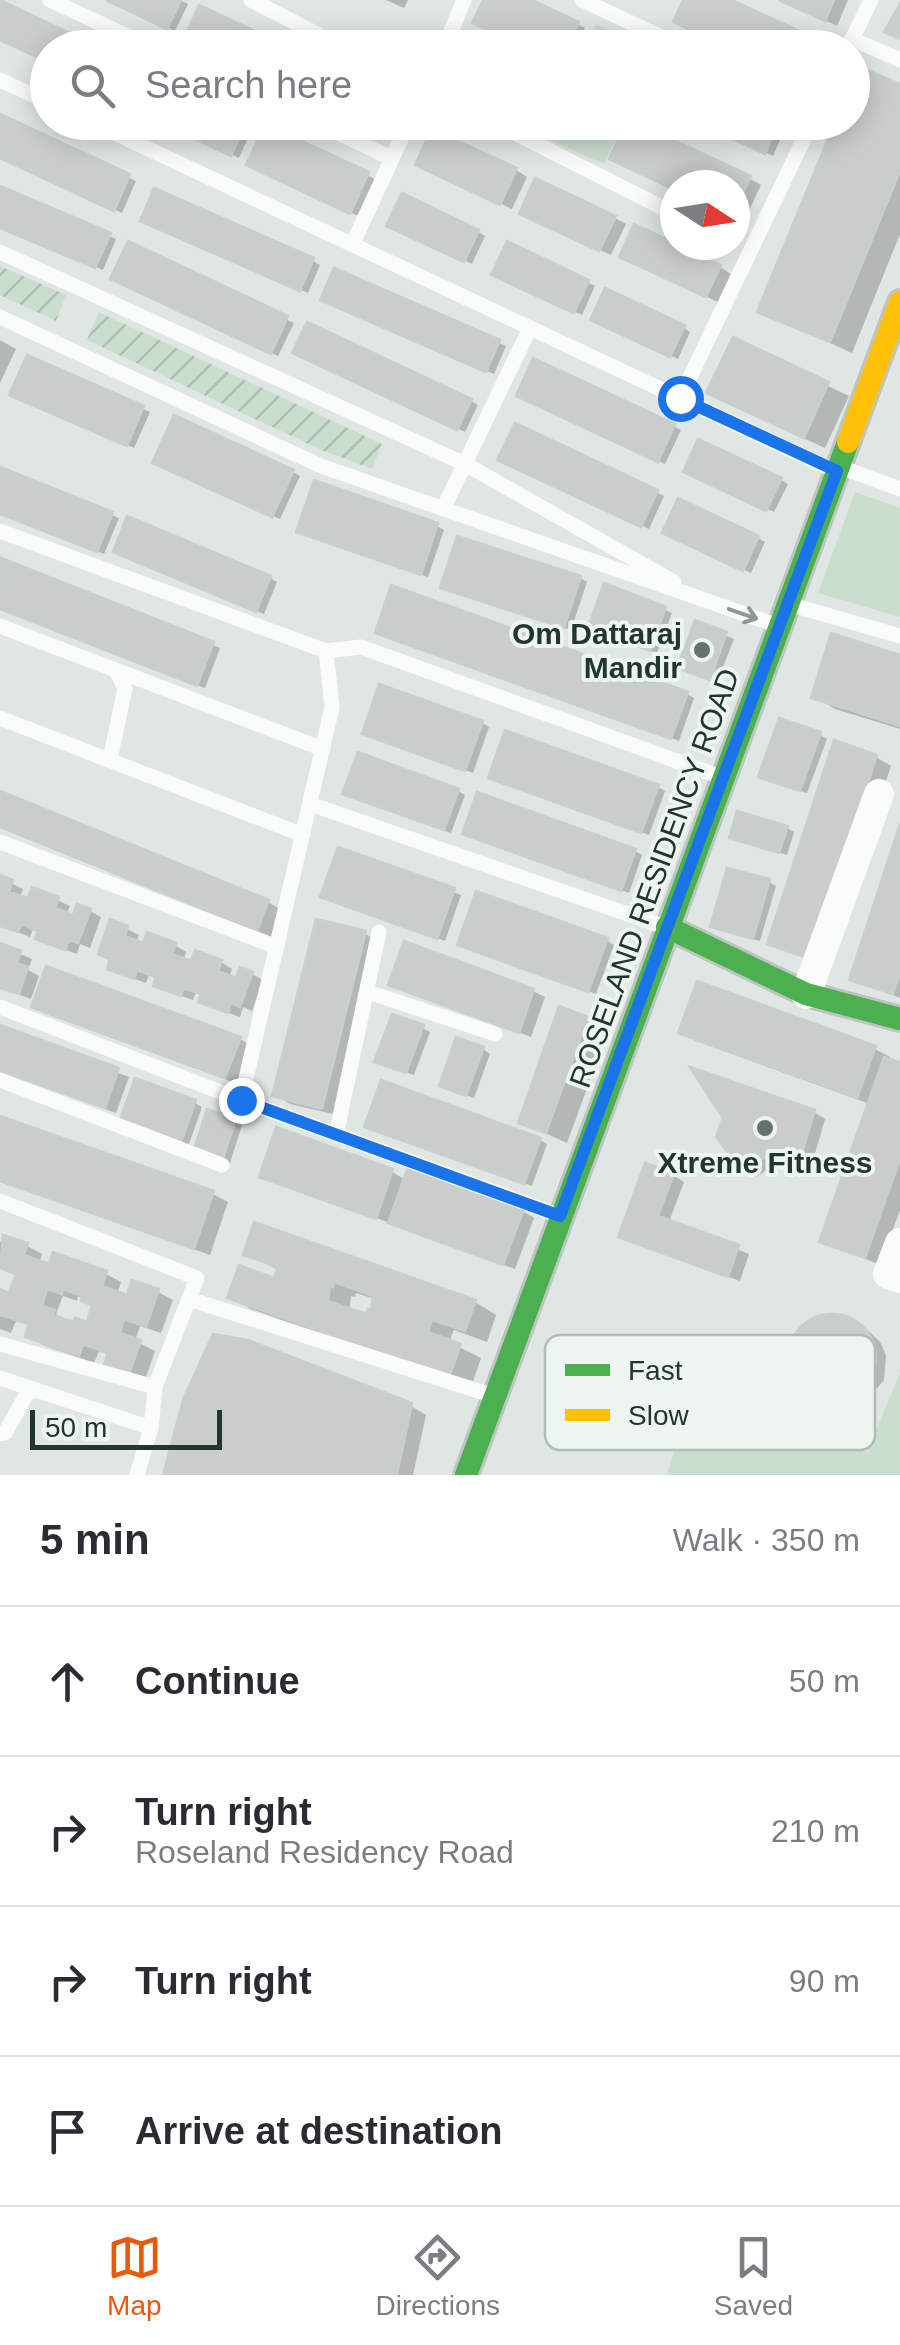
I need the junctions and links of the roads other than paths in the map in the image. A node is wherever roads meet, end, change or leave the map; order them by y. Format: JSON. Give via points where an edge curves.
{"nodes":[{"id":1,"x":50,"y":0,"type":"edge"},
{"id":2,"x":252,"y":0,"type":"edge"},
{"id":3,"x":464,"y":0,"type":"edge"},
{"id":4,"x":582,"y":0,"type":"edge"},
{"id":5,"x":871,"y":0,"type":"edge"},
{"id":6,"x":114,"y":30,"type":"edge"},
{"id":7,"x":310,"y":30,"type":"edge"},
{"id":8,"x":452,"y":30,"type":"edge"},
{"id":9,"x":646,"y":30,"type":"edge"},
{"id":10,"x":856,"y":30,"type":"edge"},
{"id":11,"x":870,"y":50,"type":"edge"},
{"id":12,"x":900,"y":60,"type":"edge"},
{"id":13,"x":0,"y":80,"type":"edge"},
{"id":14,"x":30,"y":94,"type":"edge"},
{"id":15,"x":130,"y":140,"type":"edge"},
{"id":16,"x":353,"y":140,"type":"edge"},
{"id":17,"x":400,"y":140,"type":"edge"},
{"id":18,"x":529,"y":140,"type":"edge"},
{"id":19,"x":803,"y":140,"type":"edge"},
{"id":20,"x":391,"y":158,"type":"junction"},
{"id":21,"x":660,"y":206,"type":"edge"},
{"id":22,"x":352,"y":244,"type":"junction"},
{"id":23,"x":0,"y":252,"type":"edge"},
{"id":24,"x":900,"y":302,"type":"edge"},
{"id":25,"x":0,"y":317,"type":"edge"},
{"id":26,"x":530,"y":328,"type":"junction"},
{"id":27,"x":680,"y":398,"type":"junction"},
{"id":28,"x":465,"y":464,"type":"junction"},
{"id":29,"x":838,"y":469,"type":"junction"},
{"id":30,"x":900,"y":490,"type":"edge"},
{"id":31,"x":443,"y":509,"type":"junction"},
{"id":32,"x":0,"y":531,"type":"edge"},
{"id":33,"x":708,"y":602,"type":"junction"},
{"id":34,"x":788,"y":604,"type":"junction"},
{"id":35,"x":0,"y":626,"type":"edge"},
{"id":36,"x":779,"y":626,"type":"junction"},
{"id":37,"x":900,"y":636,"type":"edge"},
{"id":38,"x":326,"y":651,"type":"junction"},
{"id":39,"x":117,"y":672,"type":"junction"},
{"id":40,"x":0,"y":718,"type":"edge"},
{"id":41,"x":322,"y":749,"type":"junction"},
{"id":42,"x":110,"y":759,"type":"junction"},
{"id":43,"x":723,"y":778,"type":"junction"},
{"id":44,"x":878,"y":794,"type":"dead end"},
{"id":45,"x":310,"y":804,"type":"junction"},
{"id":46,"x":302,"y":835,"type":"junction"},
{"id":47,"x":0,"y":842,"type":"edge"},
{"id":48,"x":668,"y":928,"type":"junction"},
{"id":49,"x":378,"y":932,"type":"dead end"},
{"id":50,"x":276,"y":947,"type":"junction"},
{"id":51,"x":368,"y":992,"type":"junction"},
{"id":52,"x":806,"y":994,"type":"junction"},
{"id":53,"x":0,"y":1007,"type":"edge"},
{"id":54,"x":900,"y":1019,"type":"edge"},
{"id":55,"x":495,"y":1034,"type":"dead end"},
{"id":56,"x":0,"y":1080,"type":"edge"},
{"id":57,"x":241,"y":1100,"type":"junction"},
{"id":58,"x":336,"y":1135,"type":"junction"},
{"id":59,"x":222,"y":1165,"type":"dead end"},
{"id":60,"x":3,"y":1202,"type":"edge"},
{"id":61,"x":560,"y":1216,"type":"junction"},
{"id":62,"x":0,"y":1222,"type":"edge"},
{"id":63,"x":900,"y":1243,"type":"edge"},
{"id":64,"x":900,"y":1278,"type":"edge"},
{"id":65,"x":189,"y":1299,"type":"junction"},
{"id":66,"x":0,"y":1344,"type":"edge"},
{"id":67,"x":0,"y":1378,"type":"edge"},
{"id":68,"x":30,"y":1388,"type":"junction"},
{"id":69,"x":155,"y":1388,"type":"junction"},
{"id":70,"x":495,"y":1396,"type":"junction"},
{"id":71,"x":151,"y":1428,"type":"junction"},
{"id":72,"x":0,"y":1434,"type":"edge"},
{"id":73,"x":137,"y":1475,"type":"edge"},
{"id":74,"x":466,"y":1475,"type":"edge"}],
"edges":[{"from":1,"to":6,"type":"lane"},
{"from":2,"to":7,"type":"lane"},
{"from":3,"to":8,"type":"lane"},
{"from":4,"to":9,"type":"lane"},
{"from":5,"to":10,"type":"lane"},
{"from":11,"to":12,"type":"lane"},
{"from":13,"to":14,"type":"lane"},
{"from":15,"to":22,"type":"lane"},
{"from":16,"to":20,"type":"lane"},
{"from":17,"to":20,"type":"lane"},
{"from":18,"to":21,"type":"lane"},
{"from":19,"to":27,"type":"lane"},
{"from":20,"to":22,"type":"lane"},
{"from":22,"to":26,"type":"lane"},
{"from":23,"to":28,"type":"lane"},
{"from":24,"to":29,"type":"street","name":"ROSELAND RESIDENCY ROAD"},
{"from":25,"to":31,"type":"lane","via":[[320,466]]},
{"from":26,"to":27,"type":"lane"},
{"from":26,"to":28,"type":"lane"},
{"from":27,"to":29,"type":"lane"},
{"from":28,"to":31,"type":"lane"},
{"from":28,"to":33,"type":"lane"},
{"from":29,"to":30,"type":"lane"},
{"from":29,"to":34,"type":"street","name":"ROSELAND RESIDENCY ROAD"},
{"from":31,"to":33,"type":"lane"},
{"from":32,"to":38,"type":"lane"},
{"from":33,"to":36,"type":"lane","one_way":true},
{"from":34,"to":36,"type":"street","name":"ROSELAND RESIDENCY ROAD"},
{"from":34,"to":37,"type":"lane"},
{"from":35,"to":39,"type":"lane"},
{"from":36,"to":43,"type":"street","name":"ROSELAND RESIDENCY ROAD"},
{"from":38,"to":41,"type":"lane","via":[[332,707]]},
{"from":38,"to":43,"type":"lane","via":[[361,646]]},
{"from":39,"to":41,"type":"lane"},
{"from":39,"to":42,"type":"lane","via":[[125,689]]},
{"from":40,"to":42,"type":"lane"},
{"from":41,"to":45,"type":"lane"},
{"from":42,"to":46,"type":"lane"},
{"from":43,"to":48,"type":"street","name":"ROSELAND RESIDENCY ROAD"},
{"from":44,"to":52,"type":"street"},
{"from":45,"to":46,"type":"lane"},
{"from":45,"to":48,"type":"lane"},
{"from":46,"to":50,"type":"lane"},
{"from":47,"to":50,"type":"lane"},
{"from":48,"to":52,"type":"street"},
{"from":48,"to":61,"type":"street","name":"ROSELAND RESIDENCY ROAD"},
{"from":49,"to":51,"type":"lane"},
{"from":50,"to":57,"type":"lane"},
{"from":51,"to":55,"type":"lane"},
{"from":51,"to":58,"type":"lane"},
{"from":52,"to":54,"type":"street"},
{"from":53,"to":57,"type":"lane"},
{"from":56,"to":59,"type":"lane"},
{"from":57,"to":58,"type":"lane"},
{"from":58,"to":61,"type":"lane"},
{"from":60,"to":62,"type":"lane"},
{"from":60,"to":65,"type":"lane","via":[[197,1278]]},
{"from":61,"to":70,"type":"street","name":"ROSELAND RESIDENCY ROAD"},
{"from":63,"to":64,"type":"street","via":[[888,1274]]},
{"from":65,"to":69,"type":"lane"},
{"from":65,"to":70,"type":"lane"},
{"from":66,"to":69,"type":"lane"},
{"from":67,"to":68,"type":"lane"},
{"from":68,"to":71,"type":"lane"},
{"from":68,"to":72,"type":"lane"},
{"from":69,"to":71,"type":"lane"},
{"from":70,"to":74,"type":"street","name":"ROSELAND RESIDENCY ROAD"},
{"from":71,"to":73,"type":"lane"}]}
